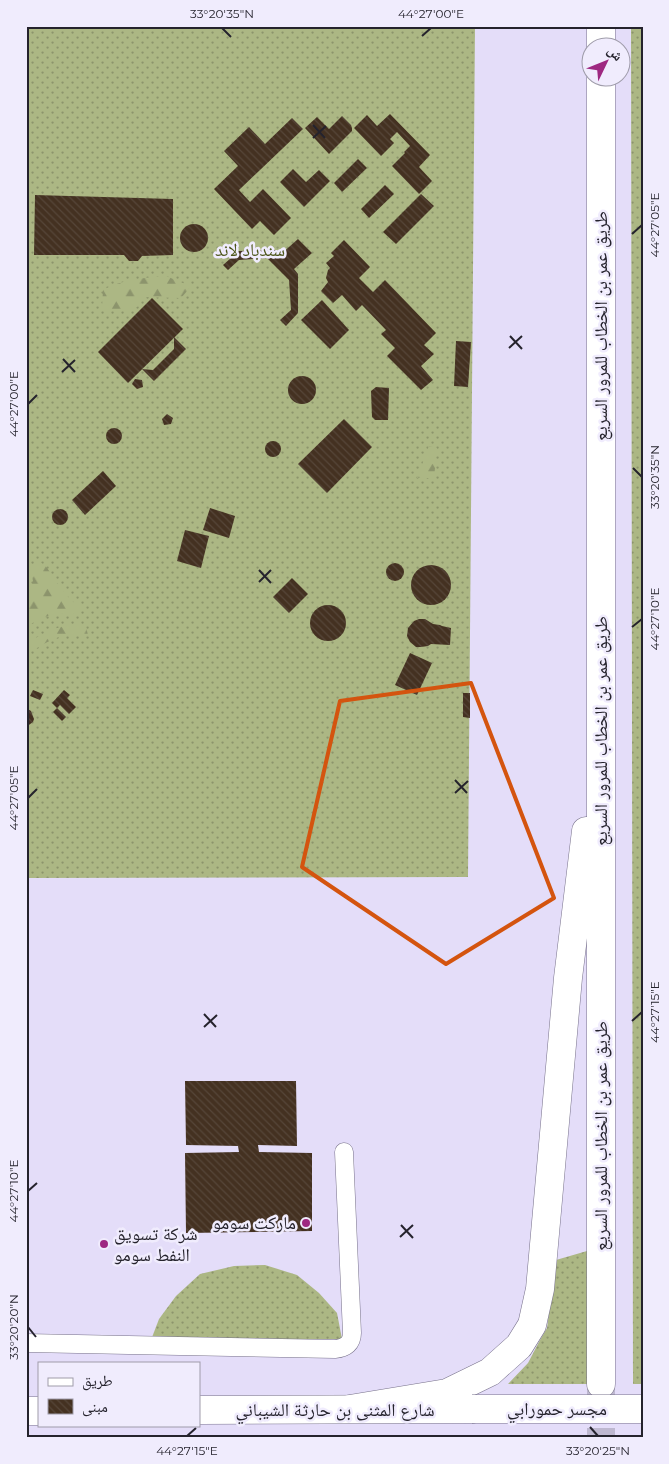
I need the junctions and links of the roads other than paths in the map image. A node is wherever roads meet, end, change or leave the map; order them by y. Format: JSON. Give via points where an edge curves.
{"nodes":[{"id":1,"x":601,"y":88,"type":"edge"},
{"id":2,"x":601,"y":715,"type":"junction"},
{"id":3,"x":344,"y":1152,"type":"dead end"},
{"id":4,"x":26,"y":1343,"type":"edge"},
{"id":5,"x":601,"y":1384,"type":"tunnel mouth"},
{"id":6,"x":350,"y":1409,"type":"junction"},
{"id":7,"x":472,"y":1409,"type":"joint"},
{"id":8,"x":643,"y":1409,"type":"edge"},
{"id":9,"x":200,"y":1410,"type":"edge"}],
"edges":[{"from":1,"to":2,"type":"main road","name":"طريق عمر بن الخطاب للمرور السريع"},
{"from":2,"to":5,"type":"main road","name":"طريق عمر بن الخطاب للمرور السريع"},
{"from":2,"to":6,"type":"main road","via":[[568,978],[540,1289],[532,1325],[519,1346],[490,1372],[447,1392]]},
{"from":3,"to":4,"type":"street","via":[[352,1332],[345,1347]]},
{"from":6,"to":7,"type":"main road","name":"شارع المثنى بن حارثة الشيباني"},
{"from":6,"to":9,"type":"main road","name":"شارع المثنى بن حارثة الشيباني"},
{"from":7,"to":8,"type":"main road","name":"مجسر حمورابي","bridge":true}]}
